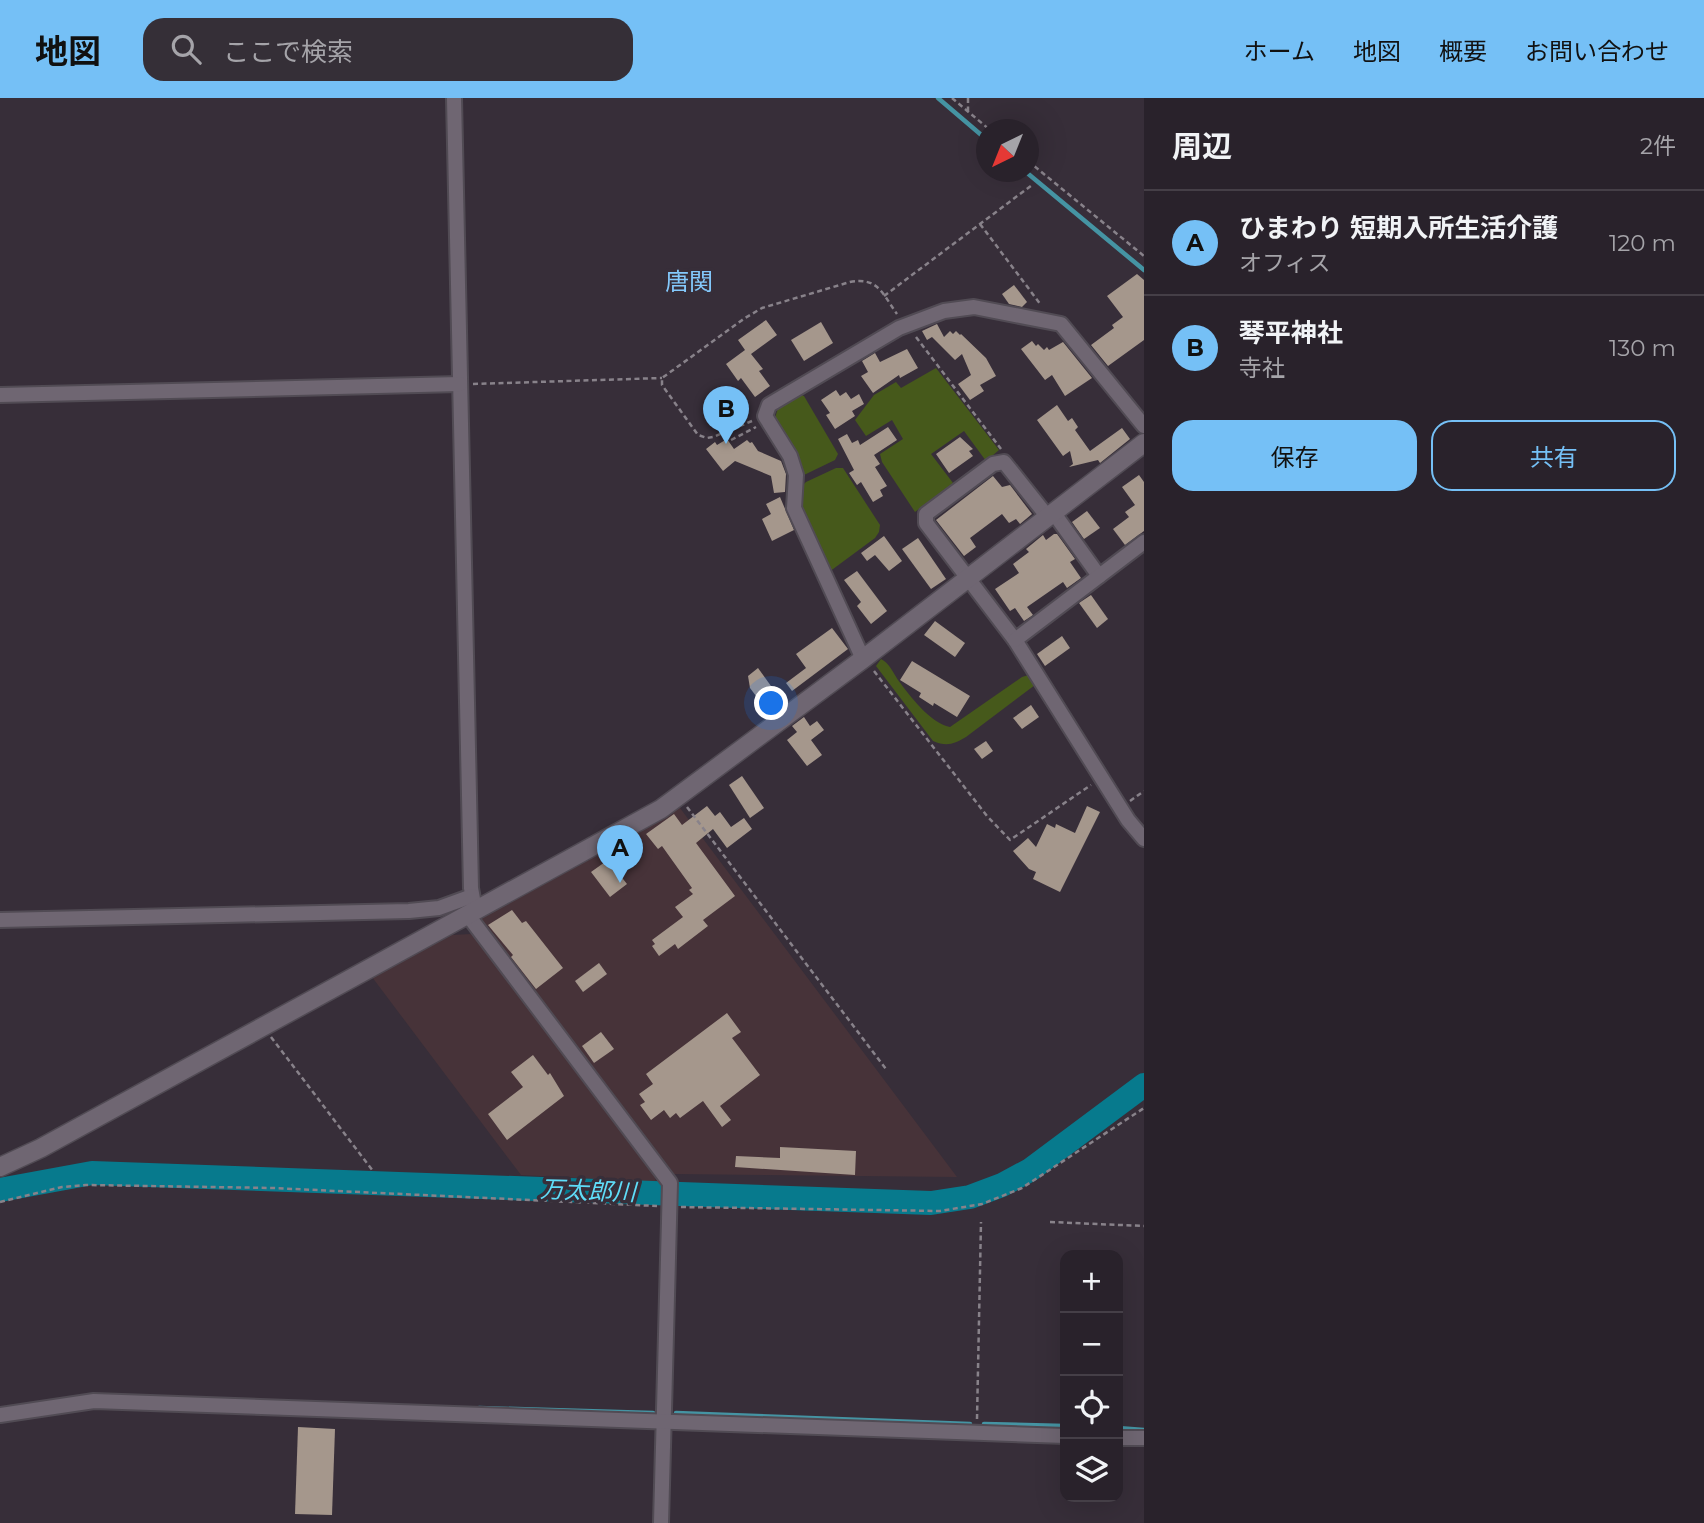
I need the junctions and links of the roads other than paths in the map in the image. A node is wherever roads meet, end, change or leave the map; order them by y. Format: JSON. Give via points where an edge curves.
{"nodes":[{"id":1,"x":454,"y":98,"type":"edge"},
{"id":2,"x":460,"y":384,"type":"junction"},
{"id":3,"x":0,"y":395,"type":"edge"},
{"id":4,"x":1144,"y":426,"type":"edge"},
{"id":5,"x":1141,"y":450,"type":"edge"},
{"id":6,"x":1050,"y":514,"type":"junction"},
{"id":7,"x":1144,"y":542,"type":"edge"},
{"id":8,"x":1100,"y":576,"type":"junction"},
{"id":9,"x":967,"y":577,"type":"junction"},
{"id":10,"x":1015,"y":640,"type":"junction"},
{"id":11,"x":863,"y":659,"type":"junction"},
{"id":12,"x":1144,"y":839,"type":"edge"},
{"id":13,"x":471,"y":907,"type":"junction"},
{"id":14,"x":0,"y":920,"type":"edge"},
{"id":15,"x":0,"y":1167,"type":"edge"},
{"id":16,"x":0,"y":1415,"type":"edge"},
{"id":17,"x":664,"y":1422,"type":"junction"},
{"id":18,"x":1060,"y":1436,"type":"edge"},
{"id":19,"x":1123,"y":1438,"type":"edge"},
{"id":20,"x":1144,"y":1438,"type":"edge"},
{"id":21,"x":661,"y":1523,"type":"edge"}],
"edges":[{"from":1,"to":2,"type":"street"},
{"from":2,"to":3,"type":"street"},
{"from":2,"to":13,"type":"street"},
{"from":4,"to":11,"type":"street","via":[[1061,324],[974,307],[944,311],[906,325],[769,405],[767,418],[796,475],[793,508]]},
{"from":5,"to":6,"type":"street"},
{"from":6,"to":8,"type":"street"},
{"from":6,"to":9,"type":"street"},
{"from":6,"to":9,"type":"street","via":[[1004,462],[993,464],[926,514],[926,523]]},
{"from":7,"to":8,"type":"street"},
{"from":8,"to":10,"type":"street"},
{"from":9,"to":10,"type":"street"},
{"from":9,"to":11,"type":"street"},
{"from":10,"to":12,"type":"street"},
{"from":11,"to":13,"type":"street","via":[[662,808]]},
{"from":13,"to":14,"type":"street"},
{"from":13,"to":15,"type":"street","via":[[263,1026]]},
{"from":13,"to":17,"type":"street","via":[[670,1186]]},
{"from":16,"to":17,"type":"street","via":[[94,1401]]},
{"from":17,"to":18,"type":"street"},
{"from":17,"to":21,"type":"street"},
{"from":19,"to":20,"type":"street"}]}
